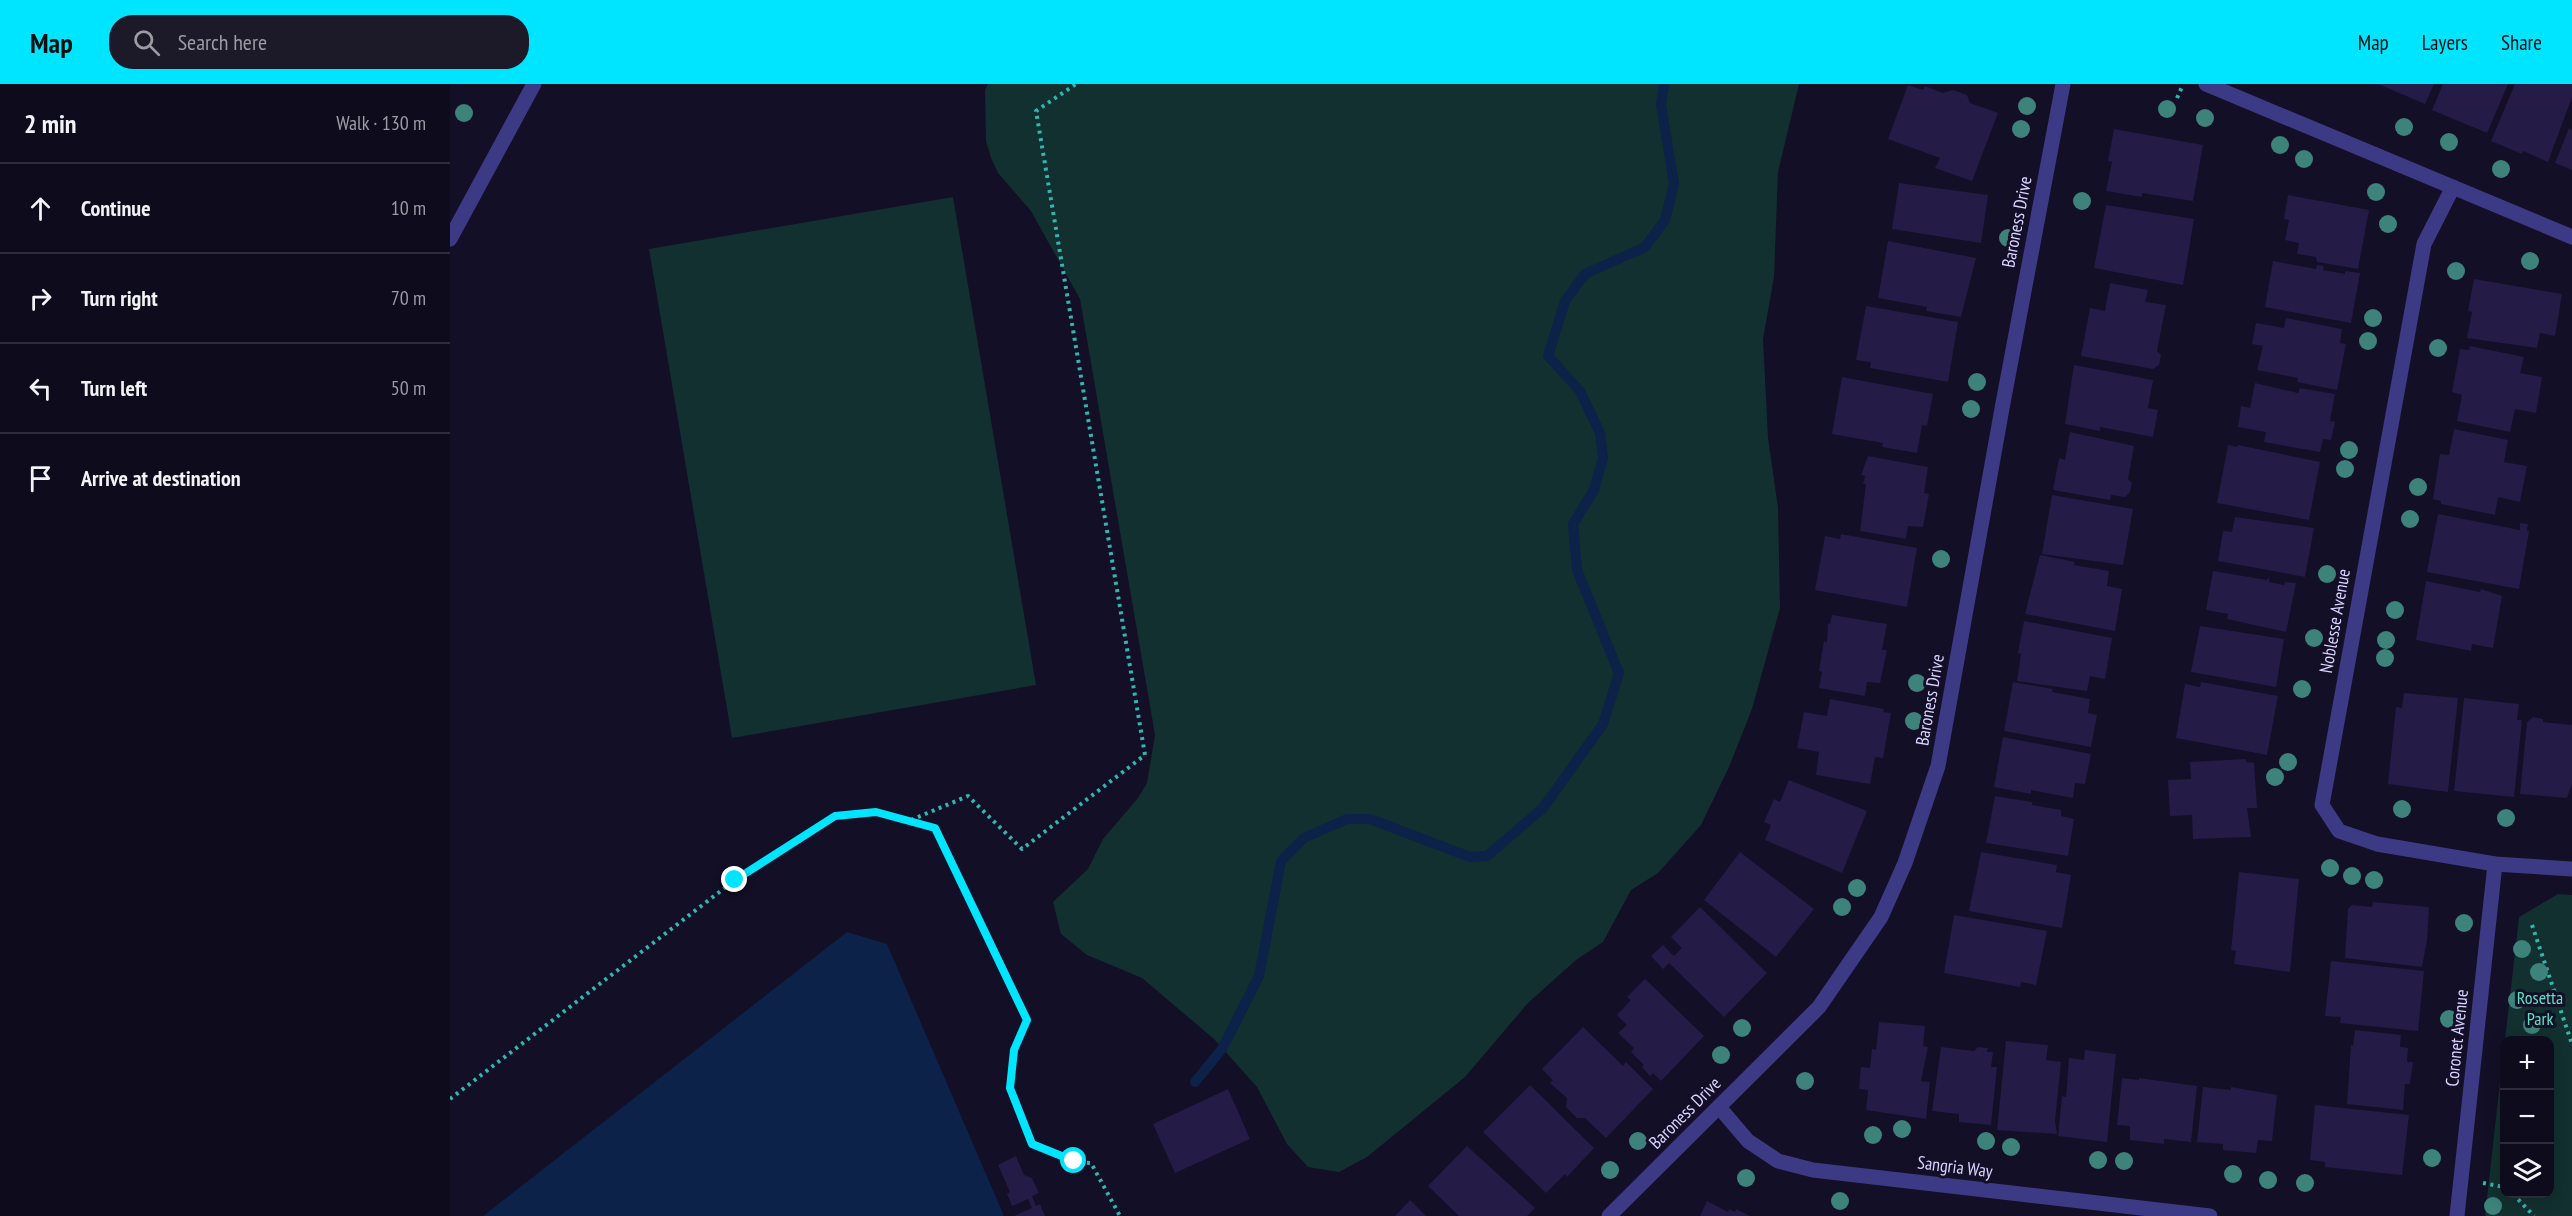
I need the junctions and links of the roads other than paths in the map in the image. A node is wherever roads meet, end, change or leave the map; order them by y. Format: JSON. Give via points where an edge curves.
{"nodes":[{"id":1,"x":534,"y":84,"type":"edge"},
{"id":2,"x":2064,"y":84,"type":"edge"},
{"id":3,"x":2206,"y":84,"type":"edge"},
{"id":4,"x":2453,"y":187,"type":"junction"},
{"id":5,"x":2572,"y":237,"type":"edge"},
{"id":6,"x":450,"y":239,"type":"edge"},
{"id":7,"x":2495,"y":864,"type":"junction"},
{"id":8,"x":2572,"y":869,"type":"edge"},
{"id":9,"x":1719,"y":1107,"type":"junction"},
{"id":10,"x":1609,"y":1216,"type":"edge"},
{"id":11,"x":2210,"y":1216,"type":"edge"},
{"id":12,"x":2457,"y":1216,"type":"edge"}],
"edges":[{"from":1,"to":6,"type":"street"},
{"from":2,"to":9,"type":"street","name":"Baroness Drive","via":[[1938,766],[1925,808],[1881,916],[1856,955],[1819,1007]]},
{"from":3,"to":4,"type":"street"},
{"from":4,"to":5,"type":"street"},
{"from":4,"to":7,"type":"street","name":"Noblesse Avenue","via":[[2424,244],[2322,805],[2338,831],[2377,844]]},
{"from":7,"to":8,"type":"street","name":"Noblesse Avenue"},
{"from":7,"to":12,"type":"street","name":"Coronet Avenue"},
{"from":9,"to":10,"type":"street","name":"Baroness Drive"},
{"from":9,"to":11,"type":"street","name":"Sangria Way","via":[[1748,1142],[1778,1161],[1813,1170]]}]}
